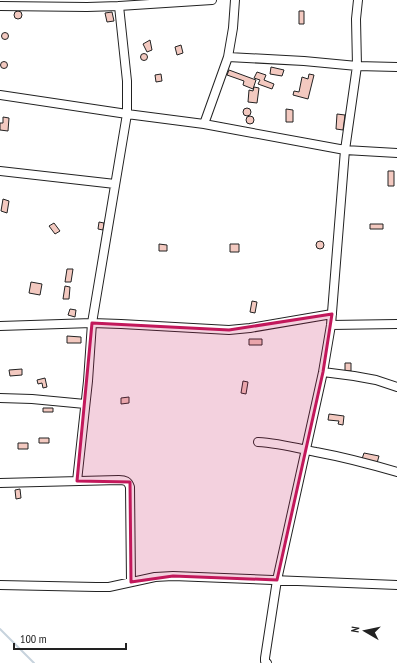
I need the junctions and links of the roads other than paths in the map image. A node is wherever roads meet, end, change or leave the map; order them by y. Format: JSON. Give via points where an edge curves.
{"nodes":[{"id":1,"x":212,"y":0,"type":"edge"},
{"id":2,"x":235,"y":0,"type":"edge"},
{"id":3,"x":358,"y":0,"type":"edge"},
{"id":4,"x":87,"y":4,"type":"edge"},
{"id":5,"x":0,"y":6,"type":"edge"},
{"id":6,"x":119,"y":6,"type":"junction"},
{"id":7,"x":228,"y":57,"type":"junction"},
{"id":8,"x":357,"y":66,"type":"junction"},
{"id":9,"x":397,"y":67,"type":"edge"},
{"id":10,"x":0,"y":95,"type":"edge"},
{"id":11,"x":127,"y":114,"type":"junction"},
{"id":12,"x":204,"y":124,"type":"junction"},
{"id":13,"x":345,"y":150,"type":"junction"},
{"id":14,"x":397,"y":154,"type":"edge"},
{"id":15,"x":0,"y":171,"type":"edge"},
{"id":16,"x":115,"y":184,"type":"junction"},
{"id":17,"x":332,"y":314,"type":"junction"},
{"id":18,"x":92,"y":323,"type":"junction"},
{"id":19,"x":397,"y":324,"type":"edge"},
{"id":20,"x":331,"y":325,"type":"junction"},
{"id":21,"x":0,"y":326,"type":"edge"},
{"id":22,"x":323,"y":372,"type":"junction"},
{"id":23,"x":397,"y":387,"type":"edge"},
{"id":24,"x":0,"y":398,"type":"edge"},
{"id":25,"x":85,"y":404,"type":"junction"},
{"id":26,"x":258,"y":442,"type":"dead end"},
{"id":27,"x":306,"y":449,"type":"junction"},
{"id":28,"x":397,"y":472,"type":"edge"},
{"id":29,"x":77,"y":480,"type":"junction"},
{"id":30,"x":0,"y":483,"type":"edge"},
{"id":31,"x":277,"y":580,"type":"junction"},
{"id":32,"x":131,"y":582,"type":"junction"},
{"id":33,"x":0,"y":585,"type":"edge"},
{"id":34,"x":397,"y":585,"type":"edge"},
{"id":35,"x":267,"y":663,"type":"edge"}],
"edges":[{"from":1,"to":6,"type":"street"},
{"from":2,"to":7,"type":"street"},
{"from":3,"to":8,"type":"street"},
{"from":4,"to":5,"type":"street"},
{"from":4,"to":6,"type":"street"},
{"from":6,"to":11,"type":"street","via":[[127,81]]},
{"from":7,"to":8,"type":"street","via":[[304,60]]},
{"from":7,"to":12,"type":"street"},
{"from":8,"to":9,"type":"street"},
{"from":8,"to":13,"type":"street"},
{"from":10,"to":11,"type":"street"},
{"from":11,"to":12,"type":"street"},
{"from":11,"to":16,"type":"street"},
{"from":12,"to":13,"type":"street"},
{"from":13,"to":14,"type":"street"},
{"from":13,"to":17,"type":"street"},
{"from":15,"to":16,"type":"street"},
{"from":16,"to":18,"type":"street"},
{"from":17,"to":18,"type":"street","via":[[229,330]]},
{"from":17,"to":20,"type":"street"},
{"from":18,"to":21,"type":"street"},
{"from":18,"to":25,"type":"street"},
{"from":19,"to":20,"type":"street"},
{"from":20,"to":22,"type":"street"},
{"from":22,"to":23,"type":"street","via":[[376,380]]},
{"from":22,"to":27,"type":"street"},
{"from":24,"to":25,"type":"street"},
{"from":25,"to":29,"type":"street"},
{"from":26,"to":27,"type":"street"},
{"from":27,"to":28,"type":"street"},
{"from":27,"to":31,"type":"street"},
{"from":29,"to":30,"type":"street"},
{"from":29,"to":32,"type":"street","via":[[119,480],[129,483]]},
{"from":31,"to":32,"type":"street","via":[[173,576]]},
{"from":31,"to":34,"type":"street"},
{"from":31,"to":35,"type":"street","via":[[265,658]]},
{"from":32,"to":33,"type":"street","via":[[96,587]]}]}
